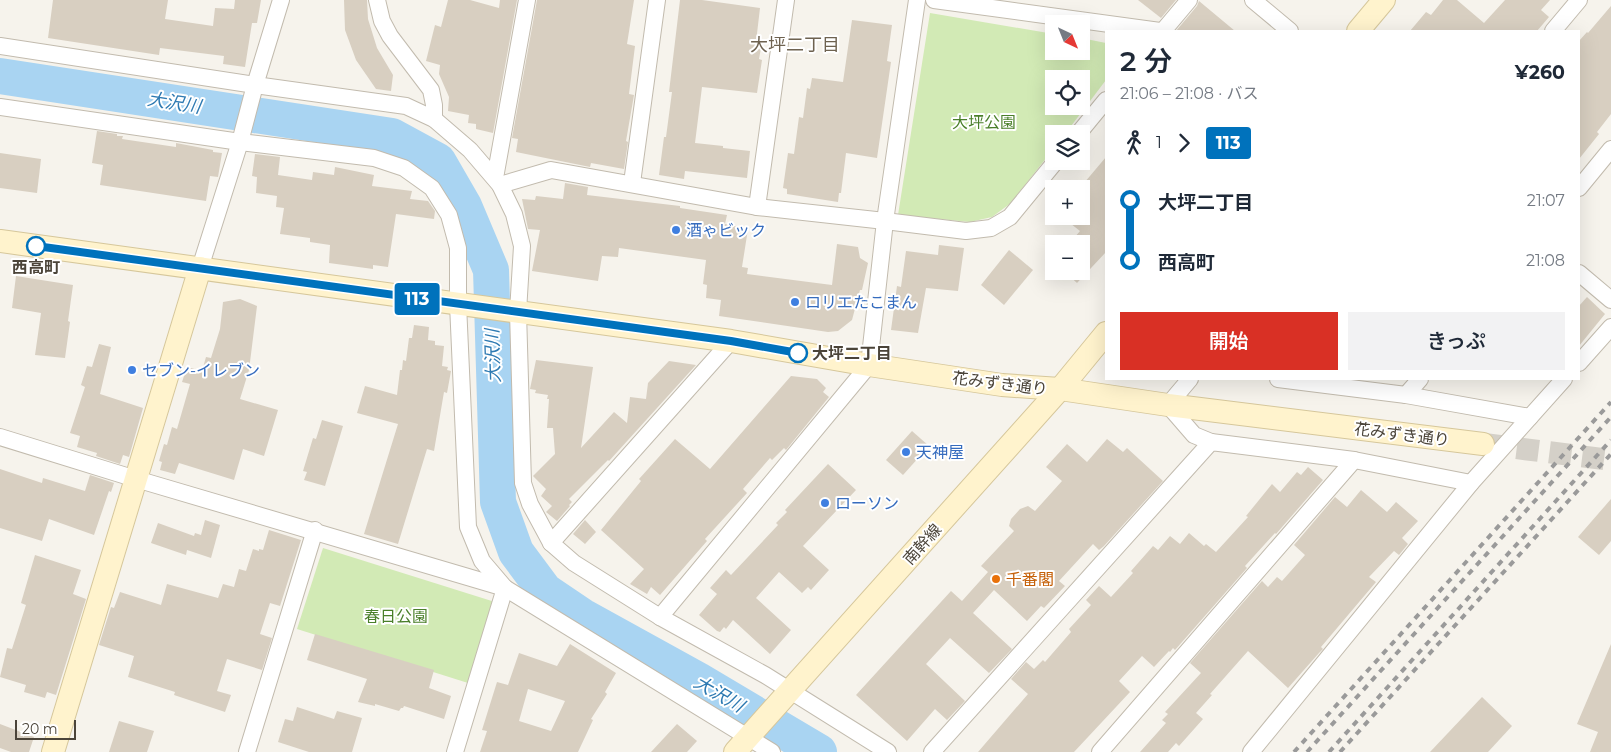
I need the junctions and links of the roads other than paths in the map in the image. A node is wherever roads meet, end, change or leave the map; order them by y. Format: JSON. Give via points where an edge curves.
{"nodes":[{"id":1,"x":281,"y":0,"type":"edge"},
{"id":2,"x":377,"y":0,"type":"edge"},
{"id":3,"x":527,"y":0,"type":"edge"},
{"id":4,"x":657,"y":0,"type":"edge"},
{"id":5,"x":786,"y":0,"type":"edge"},
{"id":6,"x":917,"y":0,"type":"edge"},
{"id":7,"x":934,"y":0,"type":"edge"},
{"id":8,"x":1189,"y":0,"type":"edge"},
{"id":9,"x":1253,"y":0,"type":"edge"},
{"id":10,"x":1384,"y":0,"type":"edge"},
{"id":11,"x":1579,"y":0,"type":"edge"},
{"id":12,"x":1155,"y":30,"type":"edge"},
{"id":13,"x":1163,"y":30,"type":"edge"},
{"id":14,"x":1289,"y":30,"type":"edge"},
{"id":15,"x":1359,"y":30,"type":"edge"},
{"id":16,"x":1555,"y":30,"type":"edge"},
{"id":17,"x":0,"y":46,"type":"edge"},
{"id":18,"x":255,"y":85,"type":"junction"},
{"id":19,"x":1105,"y":101,"type":"edge"},
{"id":20,"x":0,"y":107,"type":"edge"},
{"id":21,"x":434,"y":119,"type":"junction"},
{"id":22,"x":1085,"y":125,"type":"edge"},
{"id":23,"x":240,"y":142,"type":"junction"},
{"id":24,"x":1611,"y":149,"type":"edge"},
{"id":25,"x":1049,"y":170,"type":"edge"},
{"id":26,"x":498,"y":181,"type":"junction"},
{"id":27,"x":632,"y":183,"type":"junction"},
{"id":28,"x":1580,"y":187,"type":"edge"},
{"id":29,"x":757,"y":207,"type":"junction"},
{"id":30,"x":885,"y":221,"type":"junction"},
{"id":31,"x":0,"y":241,"type":"edge"},
{"id":32,"x":200,"y":268,"type":"junction"},
{"id":33,"x":1580,"y":274,"type":"edge"},
{"id":34,"x":1611,"y":300,"type":"edge"},
{"id":35,"x":458,"y":304,"type":"junction"},
{"id":36,"x":518,"y":312,"type":"junction"},
{"id":37,"x":1611,"y":327,"type":"edge"},
{"id":38,"x":1105,"y":334,"type":"edge"},
{"id":39,"x":731,"y":341,"type":"junction"},
{"id":40,"x":1580,"y":362,"type":"edge"},
{"id":41,"x":869,"y":365,"type":"junction"},
{"id":42,"x":1189,"y":380,"type":"edge"},
{"id":43,"x":1286,"y":380,"type":"edge"},
{"id":44,"x":1419,"y":380,"type":"edge"},
{"id":45,"x":1563,"y":380,"type":"edge"},
{"id":46,"x":1060,"y":389,"type":"junction"},
{"id":47,"x":1406,"y":395,"type":"junction"},
{"id":48,"x":1168,"y":405,"type":"junction"},
{"id":49,"x":1530,"y":417,"type":"junction"},
{"id":50,"x":0,"y":437,"type":"edge"},
{"id":51,"x":1211,"y":442,"type":"junction"},
{"id":52,"x":1483,"y":444,"type":"tunnel mouth"},
{"id":53,"x":1354,"y":460,"type":"junction"},
{"id":54,"x":136,"y":479,"type":"junction"},
{"id":55,"x":1471,"y":483,"type":"junction"},
{"id":56,"x":315,"y":530,"type":"junction"},
{"id":57,"x":551,"y":543,"type":"junction"},
{"id":58,"x":505,"y":588,"type":"junction"},
{"id":59,"x":660,"y":617,"type":"junction"},
{"id":60,"x":788,"y":694,"type":"junction"},
{"id":61,"x":746,"y":740,"type":"edge"},
{"id":62,"x":53,"y":752,"type":"edge"},
{"id":63,"x":247,"y":752,"type":"edge"},
{"id":64,"x":456,"y":752,"type":"edge"},
{"id":65,"x":772,"y":752,"type":"edge"},
{"id":66,"x":888,"y":752,"type":"edge"},
{"id":67,"x":932,"y":752,"type":"edge"},
{"id":68,"x":1100,"y":752,"type":"edge"},
{"id":69,"x":1251,"y":752,"type":"edge"}],
"edges":[{"from":1,"to":18,"type":"street"},
{"from":2,"to":21,"type":"street","via":[[390,36],[431,90]]},
{"from":3,"to":26,"type":"street"},
{"from":4,"to":27,"type":"street"},
{"from":5,"to":29,"type":"street"},
{"from":6,"to":30,"type":"street"},
{"from":7,"to":12,"type":"street"},
{"from":8,"to":13,"type":"street"},
{"from":9,"to":14,"type":"street"},
{"from":10,"to":15,"type":"street"},
{"from":11,"to":16,"type":"street"},
{"from":17,"to":18,"type":"street"},
{"from":18,"to":21,"type":"street","via":[[406,106]]},
{"from":18,"to":23,"type":"street"},
{"from":19,"to":22,"type":"street"},
{"from":20,"to":23,"type":"street"},
{"from":21,"to":26,"type":"street","via":[[470,150]]},
{"from":23,"to":32,"type":"street"},
{"from":23,"to":35,"type":"street","via":[[374,158],[404,168],[432,188],[449,215],[458,248]]},
{"from":24,"to":28,"type":"street"},
{"from":25,"to":30,"type":"street","via":[[1010,217],[990,228],[966,232]]},
{"from":26,"to":27,"type":"street","via":[[551,170]]},
{"from":26,"to":36,"type":"street","via":[[514,214],[522,246]]},
{"from":27,"to":29,"type":"street"},
{"from":29,"to":30,"type":"street"},
{"from":30,"to":41,"type":"street"},
{"from":31,"to":32,"type":"street"},
{"from":32,"to":35,"type":"street"},
{"from":32,"to":54,"type":"street"},
{"from":33,"to":34,"type":"street"},
{"from":35,"to":36,"type":"street","name":"花みずき通り"},
{"from":35,"to":58,"type":"street","via":[[468,527],[482,561]]},
{"from":36,"to":39,"type":"street","name":"花みずき通り"},
{"from":36,"to":57,"type":"street","via":[[523,483],[530,504]]},
{"from":37,"to":40,"type":"street"},
{"from":38,"to":46,"type":"street","name":"南幹線"},
{"from":39,"to":41,"type":"street","name":"花みずき通り"},
{"from":39,"to":57,"type":"street"},
{"from":41,"to":46,"type":"street","name":"花みずき通り","via":[[1002,385]]},
{"from":41,"to":59,"type":"street"},
{"from":42,"to":48,"type":"street"},
{"from":43,"to":47,"type":"street"},
{"from":44,"to":47,"type":"street"},
{"from":45,"to":49,"type":"street"},
{"from":46,"to":48,"type":"street","name":"花みずき通り"},
{"from":46,"to":60,"type":"street","name":"南幹線"},
{"from":47,"to":49,"type":"street"},
{"from":48,"to":51,"type":"street","via":[[1194,435]]},
{"from":48,"to":52,"type":"street","name":"花みずき通り"},
{"from":49,"to":55,"type":"street"},
{"from":50,"to":54,"type":"street"},
{"from":51,"to":53,"type":"street"},
{"from":51,"to":67,"type":"street"},
{"from":53,"to":55,"type":"street"},
{"from":53,"to":68,"type":"street"},
{"from":54,"to":56,"type":"street"},
{"from":54,"to":62,"type":"street"},
{"from":55,"to":69,"type":"street"},
{"from":56,"to":58,"type":"street"},
{"from":56,"to":63,"type":"street"},
{"from":57,"to":59,"type":"street","via":[[574,563]]},
{"from":58,"to":61,"type":"street"},
{"from":58,"to":64,"type":"street"},
{"from":59,"to":60,"type":"street"},
{"from":60,"to":61,"type":"street","name":"南幹線"},
{"from":60,"to":66,"type":"street"},
{"from":61,"to":65,"type":"street"}]}
